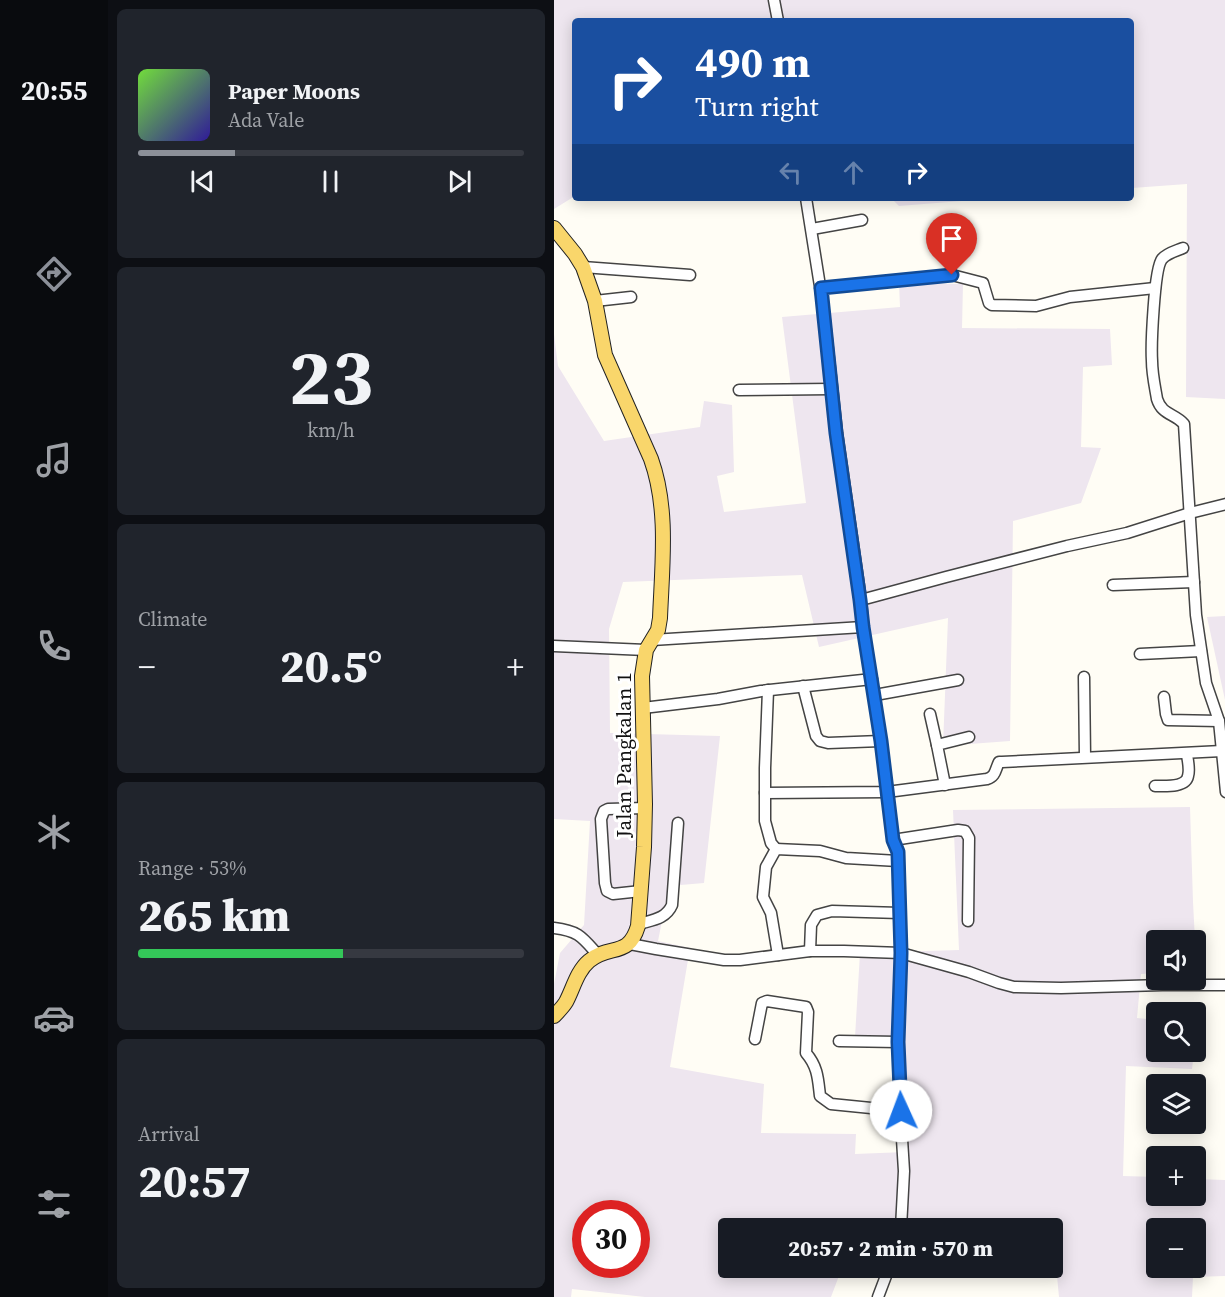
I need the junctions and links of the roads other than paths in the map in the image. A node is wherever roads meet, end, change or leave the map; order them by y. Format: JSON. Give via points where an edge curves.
{"nodes":[{"id":1,"x":774,"y":0,"type":"edge"},
{"id":2,"x":777,"y":18,"type":"edge"},
{"id":3,"x":807,"y":201,"type":"edge"},
{"id":4,"x":862,"y":220,"type":"dead end"},
{"id":5,"x":554,"y":228,"type":"edge"},
{"id":6,"x":812,"y":229,"type":"junction"},
{"id":7,"x":1183,"y":248,"type":"dead end"},
{"id":8,"x":583,"y":267,"type":"junction"},
{"id":9,"x":690,"y":275,"type":"dead end"},
{"id":10,"x":821,"y":288,"type":"junction"},
{"id":11,"x":1155,"y":288,"type":"junction"},
{"id":12,"x":631,"y":297,"type":"dead end"},
{"id":13,"x":594,"y":301,"type":"junction"},
{"id":14,"x":832,"y":389,"type":"junction"},
{"id":15,"x":740,"y":390,"type":"dead end"},
{"id":16,"x":1226,"y":504,"type":"edge"},
{"id":17,"x":1190,"y":513,"type":"junction"},
{"id":18,"x":1194,"y":582,"type":"junction"},
{"id":19,"x":1113,"y":585,"type":"dead end"},
{"id":20,"x":860,"y":600,"type":"junction"},
{"id":21,"x":863,"y":627,"type":"junction"},
{"id":22,"x":649,"y":645,"type":"junction"},
{"id":23,"x":554,"y":646,"type":"edge"},
{"id":24,"x":1201,"y":651,"type":"junction"},
{"id":25,"x":1140,"y":654,"type":"dead end"},
{"id":26,"x":1084,"y":677,"type":"dead end"},
{"id":27,"x":872,"y":679,"type":"junction"},
{"id":28,"x":958,"y":680,"type":"dead end"},
{"id":29,"x":803,"y":686,"type":"junction"},
{"id":30,"x":768,"y":690,"type":"junction"},
{"id":31,"x":875,"y":695,"type":"junction"},
{"id":32,"x":1164,"y":697,"type":"dead end"},
{"id":33,"x":643,"y":708,"type":"junction"},
{"id":34,"x":930,"y":714,"type":"dead end"},
{"id":35,"x":1219,"y":721,"type":"junction"},
{"id":36,"x":968,"y":737,"type":"dead end"},
{"id":37,"x":881,"y":741,"type":"junction"},
{"id":38,"x":937,"y":745,"type":"junction"},
{"id":39,"x":1222,"y":751,"type":"junction"},
{"id":40,"x":1187,"y":755,"type":"dead end"},
{"id":41,"x":1085,"y":757,"type":"junction"},
{"id":42,"x":945,"y":785,"type":"junction"},
{"id":43,"x":1155,"y":786,"type":"dead end"},
{"id":44,"x":887,"y":792,"type":"junction"},
{"id":45,"x":1226,"y":792,"type":"edge"},
{"id":46,"x":765,"y":793,"type":"junction"},
{"id":47,"x":645,"y":808,"type":"junction"},
{"id":48,"x":678,"y":823,"type":"dead end"},
{"id":49,"x":893,"y":840,"type":"junction"},
{"id":50,"x":776,"y":849,"type":"junction"},
{"id":51,"x":898,"y":861,"type":"junction"},
{"id":52,"x":641,"y":891,"type":"junction"},
{"id":53,"x":900,"y":913,"type":"junction"},
{"id":54,"x":968,"y":921,"type":"dead end"},
{"id":55,"x":639,"y":924,"type":"junction"},
{"id":56,"x":554,"y":928,"type":"edge"},
{"id":57,"x":630,"y":944,"type":"junction"},
{"id":58,"x":810,"y":951,"type":"junction"},
{"id":59,"x":901,"y":953,"type":"junction"},
{"id":60,"x":598,"y":955,"type":"junction"},
{"id":61,"x":778,"y":955,"type":"junction"},
{"id":62,"x":1226,"y":985,"type":"edge"},
{"id":63,"x":554,"y":1016,"type":"edge"},
{"id":64,"x":755,"y":1039,"type":"dead end"},
{"id":65,"x":839,"y":1041,"type":"dead end"},
{"id":66,"x":898,"y":1042,"type":"junction"},
{"id":67,"x":901,"y":1111,"type":"junction"},
{"id":68,"x":902,"y":1218,"type":"edge"},
{"id":69,"x":885,"y":1278,"type":"edge"},
{"id":70,"x":878,"y":1297,"type":"edge"}],
"edges":[{"from":1,"to":2,"type":"street"},
{"from":3,"to":6,"type":"street"},
{"from":4,"to":6,"type":"street"},
{"from":5,"to":8,"type":"main road","name":"Jalan Pangkalan 1"},
{"from":6,"to":10,"type":"street"},
{"from":7,"to":11,"type":"street","via":[[1162,259]]},
{"from":8,"to":9,"type":"street"},
{"from":8,"to":13,"type":"main road","name":"Jalan Pangkalan 1"},
{"from":10,"to":11,"type":"street","via":[[952,275],[983,283],[992,305],[1036,306],[1070,297]]},
{"from":10,"to":14,"type":"street"},
{"from":11,"to":17,"type":"street","via":[[1151,361],[1157,399],[1163,411],[1184,424]]},
{"from":12,"to":13,"type":"street"},
{"from":13,"to":22,"type":"main road","name":"Jalan Pangkalan 1","via":[[605,355],[651,459],[660,489],[660,618]]},
{"from":14,"to":15,"type":"street"},
{"from":14,"to":20,"type":"street"},
{"from":16,"to":17,"type":"street"},
{"from":17,"to":18,"type":"street"},
{"from":17,"to":20,"type":"street","via":[[1127,533]]},
{"from":18,"to":19,"type":"street"},
{"from":18,"to":24,"type":"street"},
{"from":20,"to":21,"type":"street"},
{"from":21,"to":22,"type":"street"},
{"from":21,"to":27,"type":"street"},
{"from":22,"to":23,"type":"street"},
{"from":22,"to":33,"type":"main road","name":"Jalan Pangkalan 1","via":[[642,676]]},
{"from":24,"to":25,"type":"street"},
{"from":24,"to":35,"type":"street","via":[[1206,683]]},
{"from":26,"to":41,"type":"street"},
{"from":27,"to":29,"type":"street"},
{"from":27,"to":31,"type":"street"},
{"from":28,"to":31,"type":"street"},
{"from":29,"to":30,"type":"street"},
{"from":29,"to":37,"type":"street","via":[[820,741]]},
{"from":30,"to":33,"type":"street"},
{"from":30,"to":46,"type":"street"},
{"from":31,"to":37,"type":"street"},
{"from":32,"to":35,"type":"street","via":[[1168,720]]},
{"from":33,"to":47,"type":"main road","name":"Jalan Pangkalan 1"},
{"from":34,"to":38,"type":"street"},
{"from":35,"to":39,"type":"street"},
{"from":36,"to":38,"type":"street"},
{"from":37,"to":44,"type":"street"},
{"from":38,"to":42,"type":"street"},
{"from":39,"to":41,"type":"street"},
{"from":39,"to":45,"type":"street"},
{"from":40,"to":43,"type":"street","via":[[1185,782]]},
{"from":41,"to":42,"type":"street","via":[[999,762],[992,778]]},
{"from":42,"to":44,"type":"street"},
{"from":44,"to":46,"type":"street"},
{"from":44,"to":49,"type":"street"},
{"from":46,"to":50,"type":"street","via":[[767,834]]},
{"from":47,"to":52,"type":"main road","name":"Jalan Pangkalan 1"},
{"from":47,"to":52,"type":"street","via":[[608,809],[601,819],[607,891]]},
{"from":48,"to":55,"type":"street","via":[[669,913]]},
{"from":49,"to":51,"type":"street"},
{"from":49,"to":54,"type":"street","via":[[965,831],[969,838]]},
{"from":50,"to":51,"type":"street"},
{"from":50,"to":61,"type":"street","via":[[766,867],[762,897],[772,913]]},
{"from":51,"to":53,"type":"street"},
{"from":52,"to":55,"type":"main road","name":"Jalan Pangkalan 1"},
{"from":53,"to":58,"type":"street","via":[[817,915],[811,925]]},
{"from":53,"to":59,"type":"street"},
{"from":55,"to":57,"type":"main road","name":"Jalan Pangkalan 1"},
{"from":56,"to":60,"type":"street","via":[[581,936]]},
{"from":57,"to":60,"type":"main road"},
{"from":57,"to":61,"type":"street","via":[[724,960]]},
{"from":58,"to":59,"type":"street"},
{"from":58,"to":61,"type":"street"},
{"from":59,"to":62,"type":"street","via":[[1014,987]]},
{"from":59,"to":66,"type":"street"},
{"from":60,"to":63,"type":"main road","via":[[586,963],[565,1004]]},
{"from":64,"to":67,"type":"street","via":[[762,1003],[806,1007],[806,1053],[813,1061],[820,1096],[831,1104]]},
{"from":65,"to":66,"type":"street"},
{"from":66,"to":67,"type":"street"},
{"from":67,"to":68,"type":"street"},
{"from":69,"to":70,"type":"street"}]}
